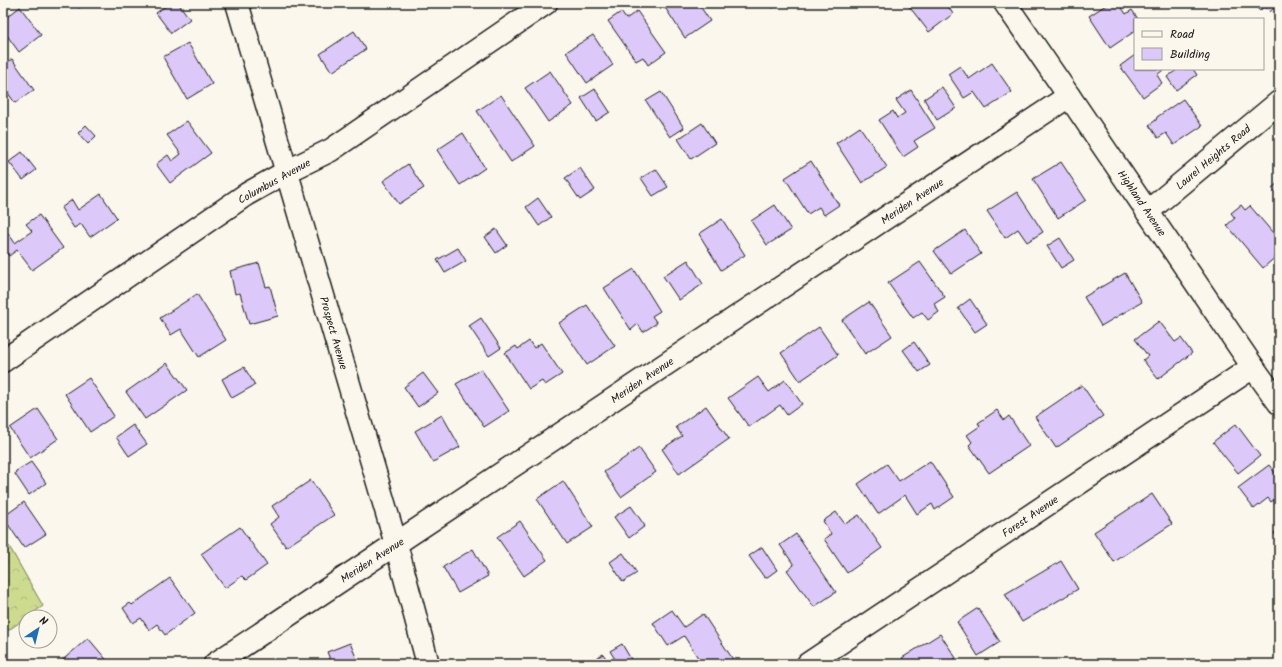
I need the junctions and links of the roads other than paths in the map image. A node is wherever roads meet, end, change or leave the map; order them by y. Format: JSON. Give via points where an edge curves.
{"nodes":[{"id":1,"x":237,"y":3,"type":"edge"},
{"id":2,"x":546,"y":3,"type":"edge"},
{"id":3,"x":1005,"y":3,"type":"edge"},
{"id":4,"x":1069,"y":96,"type":"junction"},
{"id":5,"x":1279,"y":102,"type":"edge"},
{"id":6,"x":286,"y":172,"type":"junction"},
{"id":7,"x":1147,"y":212,"type":"junction"},
{"id":8,"x":3,"y":362,"type":"edge"},
{"id":9,"x":1253,"y":368,"type":"junction"},
{"id":10,"x":1279,"y":403,"type":"edge"},
{"id":11,"x":396,"y":544,"type":"junction"},
{"id":12,"x":215,"y":664,"type":"edge"},
{"id":13,"x":428,"y":664,"type":"edge"},
{"id":14,"x":808,"y":664,"type":"edge"}],
"edges":[{"from":1,"to":6,"type":"street","name":"Prospect Avenue"},
{"from":2,"to":6,"type":"street","name":"Columbus Avenue","via":[[331,150]]},
{"from":3,"to":4,"type":"street","name":"Highland Avenue"},
{"from":4,"to":7,"type":"street","name":"Highland Avenue"},
{"from":4,"to":11,"type":"street","name":"Meriden Avenue"},
{"from":5,"to":7,"type":"street","name":"Laurel Heights Road"},
{"from":6,"to":8,"type":"street","name":"Columbus Avenue","via":[[247,194]]},
{"from":6,"to":11,"type":"street","name":"Prospect Avenue"},
{"from":7,"to":9,"type":"street","name":"Highland Avenue"},
{"from":9,"to":10,"type":"street","name":"Highland Avenue"},
{"from":9,"to":14,"type":"street","name":"Forest Avenue"},
{"from":11,"to":12,"type":"street","name":"Meriden Avenue"},
{"from":11,"to":13,"type":"street","name":"Prospect Avenue"}]}
